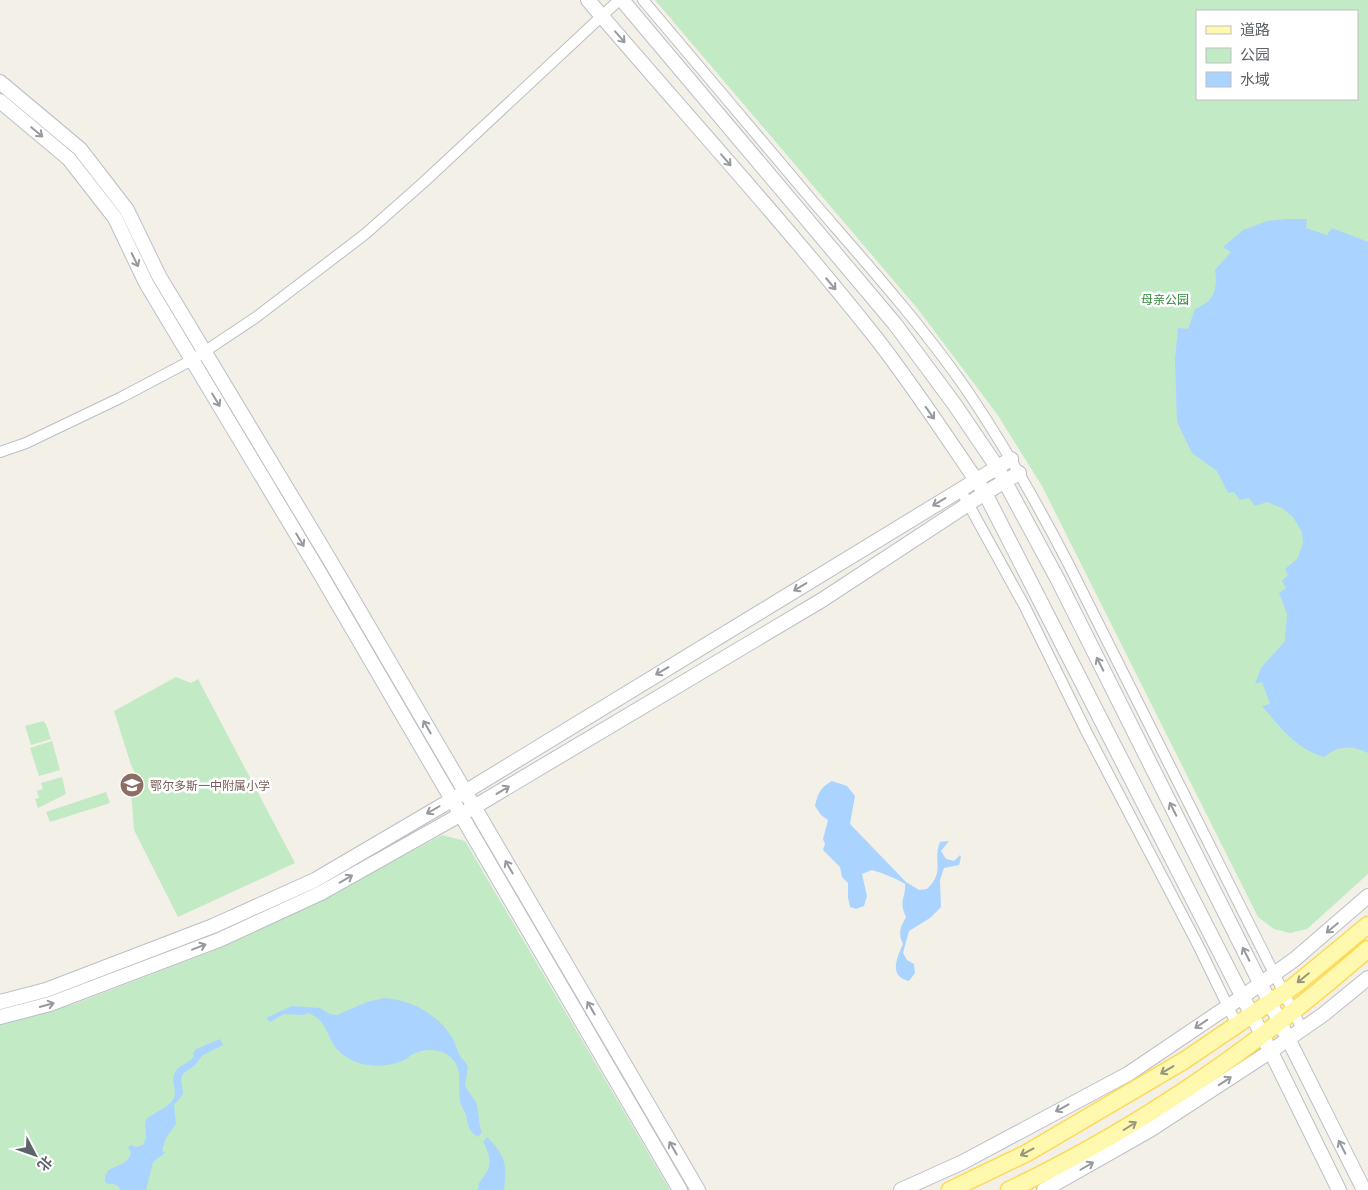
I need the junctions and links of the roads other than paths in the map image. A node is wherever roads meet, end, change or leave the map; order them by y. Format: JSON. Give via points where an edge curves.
{"nodes":[{"id":1,"x":588,"y":0,"type":"edge"},
{"id":2,"x":620,"y":0,"type":"edge"},
{"id":3,"x":643,"y":0,"type":"edge"},
{"id":4,"x":602,"y":16,"type":"junction"},
{"id":5,"x":0,"y":82,"type":"edge"},
{"id":6,"x":0,"y":101,"type":"edge"},
{"id":7,"x":204,"y":352,"type":"junction"},
{"id":8,"x":192,"y":360,"type":"junction"},
{"id":9,"x":0,"y":452,"type":"edge"},
{"id":10,"x":1011,"y":458,"type":"junction"},
{"id":11,"x":997,"y":467,"type":"junction"},
{"id":12,"x":1019,"y":473,"type":"junction"},
{"id":13,"x":976,"y":480,"type":"junction"},
{"id":14,"x":1005,"y":481,"type":"junction"},
{"id":15,"x":960,"y":489,"type":"junction"},
{"id":16,"x":985,"y":493,"type":"junction"},
{"id":17,"x":969,"y":503,"type":"junction"},
{"id":18,"x":465,"y":792,"type":"junction"},
{"id":19,"x":452,"y":799,"type":"junction"},
{"id":20,"x":474,"y":807,"type":"junction"},
{"id":21,"x":461,"y":814,"type":"junction"},
{"id":22,"x":1368,"y":896,"type":"edge"},
{"id":23,"x":1368,"y":925,"type":"edge"},
{"id":24,"x":1368,"y":949,"type":"edge"},
{"id":25,"x":1275,"y":973,"type":"junction"},
{"id":26,"x":1368,"y":978,"type":"edge"},
{"id":27,"x":1261,"y":984,"type":"junction"},
{"id":28,"x":1284,"y":992,"type":"junction"},
{"id":29,"x":1242,"y":997,"type":"junction"},
{"id":30,"x":0,"y":1002,"type":"edge"},
{"id":31,"x":1270,"y":1002,"type":"junction"},
{"id":32,"x":1228,"y":1006,"type":"junction"},
{"id":33,"x":1294,"y":1012,"type":"junction"},
{"id":34,"x":1252,"y":1015,"type":"junction"},
{"id":35,"x":0,"y":1017,"type":"edge"},
{"id":36,"x":1280,"y":1023,"type":"junction"},
{"id":37,"x":1237,"y":1025,"type":"junction"},
{"id":38,"x":1302,"y":1029,"type":"junction"},
{"id":39,"x":1263,"y":1036,"type":"junction"},
{"id":40,"x":1288,"y":1039,"type":"junction"},
{"id":41,"x":1270,"y":1051,"type":"junction"},
{"id":42,"x":680,"y":1190,"type":"edge"},
{"id":43,"x":698,"y":1190,"type":"edge"},
{"id":44,"x":901,"y":1190,"type":"edge"},
{"id":45,"x":950,"y":1190,"type":"edge"},
{"id":46,"x":1010,"y":1190,"type":"edge"},
{"id":47,"x":1044,"y":1190,"type":"edge"},
{"id":48,"x":1339,"y":1190,"type":"edge"},
{"id":49,"x":1364,"y":1190,"type":"edge"}],
"edges":[{"from":1,"to":4,"type":"street"},
{"from":2,"to":4,"type":"street"},
{"from":2,"to":11,"type":"street","via":[[895,324]]},
{"from":3,"to":10,"type":"street","via":[[895,295],[962,384]]},
{"from":4,"to":7,"type":"street","via":[[364,235],[256,318]]},
{"from":4,"to":13,"type":"street","one_way":true,"via":[[876,338]]},
{"from":5,"to":7,"type":"street","via":[[80,149],[128,210],[159,276]]},
{"from":6,"to":8,"type":"street","one_way":true,"via":[[69,159],[115,218],[146,283]]},
{"from":7,"to":8,"type":"street"},
{"from":18,"to":7,"type":"street","one_way":true},
{"from":8,"to":9,"type":"street","via":[[26,443]]},
{"from":8,"to":19,"type":"street","one_way":true},
{"from":10,"to":11,"type":"street"},
{"from":10,"to":12,"type":"street"},
{"from":11,"to":13,"type":"street"},
{"from":11,"to":14,"type":"street"},
{"from":12,"to":14,"type":"street"},
{"from":12,"to":25,"type":"street","via":[[1069,565]]},
{"from":13,"to":15,"type":"street"},
{"from":13,"to":16,"type":"street"},
{"from":14,"to":16,"type":"street"},
{"from":27,"to":14,"type":"street","one_way":true},
{"from":15,"to":17,"type":"street"},
{"from":15,"to":18,"type":"street","one_way":true},
{"from":16,"to":17,"type":"street"},
{"from":16,"to":29,"type":"street"},
{"from":20,"to":17,"type":"street","one_way":true,"via":[[822,600]]},
{"from":17,"to":32,"type":"street"},
{"from":18,"to":19,"type":"street"},
{"from":18,"to":20,"type":"street"},
{"from":19,"to":21,"type":"street"},
{"from":19,"to":30,"type":"street","one_way":true,"via":[[315,880],[214,926],[46,990]]},
{"from":20,"to":21,"type":"street"},
{"from":43,"to":20,"type":"street","one_way":true},
{"from":35,"to":21,"type":"street","one_way":true,"via":[[50,1004],[219,940],[321,893]]},
{"from":21,"to":42,"type":"street"},
{"from":22,"to":25,"type":"street","one_way":true},
{"from":23,"to":28,"type":"main road","one_way":true},
{"from":24,"to":33,"type":"main road"},
{"from":25,"to":27,"type":"street"},
{"from":25,"to":28,"type":"street"},
{"from":26,"to":38,"type":"street"},
{"from":27,"to":29,"type":"street"},
{"from":27,"to":31,"type":"street"},
{"from":28,"to":31,"type":"main road"},
{"from":28,"to":33,"type":"street"},
{"from":29,"to":32,"type":"street"},
{"from":29,"to":34,"type":"street"},
{"from":31,"to":34,"type":"main road"},
{"from":31,"to":36,"type":"street"},
{"from":32,"to":37,"type":"street"},
{"from":32,"to":44,"type":"street","one_way":true,"via":[[1128,1074],[963,1162]]},
{"from":33,"to":36,"type":"main road"},
{"from":33,"to":38,"type":"street"},
{"from":34,"to":37,"type":"main road"},
{"from":34,"to":39,"type":"street"},
{"from":36,"to":39,"type":"main road"},
{"from":36,"to":40,"type":"street"},
{"from":37,"to":45,"type":"main road","one_way":true,"via":[[1185,1060],[1026,1153]]},
{"from":38,"to":40,"type":"street"},
{"from":39,"to":41,"type":"street"},
{"from":46,"to":39,"type":"main road","one_way":true,"via":[[1110,1138]]},
{"from":40,"to":41,"type":"street"},
{"from":49,"to":40,"type":"street","one_way":true},
{"from":47,"to":41,"type":"street","one_way":true,"via":[[1150,1130]]},
{"from":41,"to":48,"type":"street"}]}
